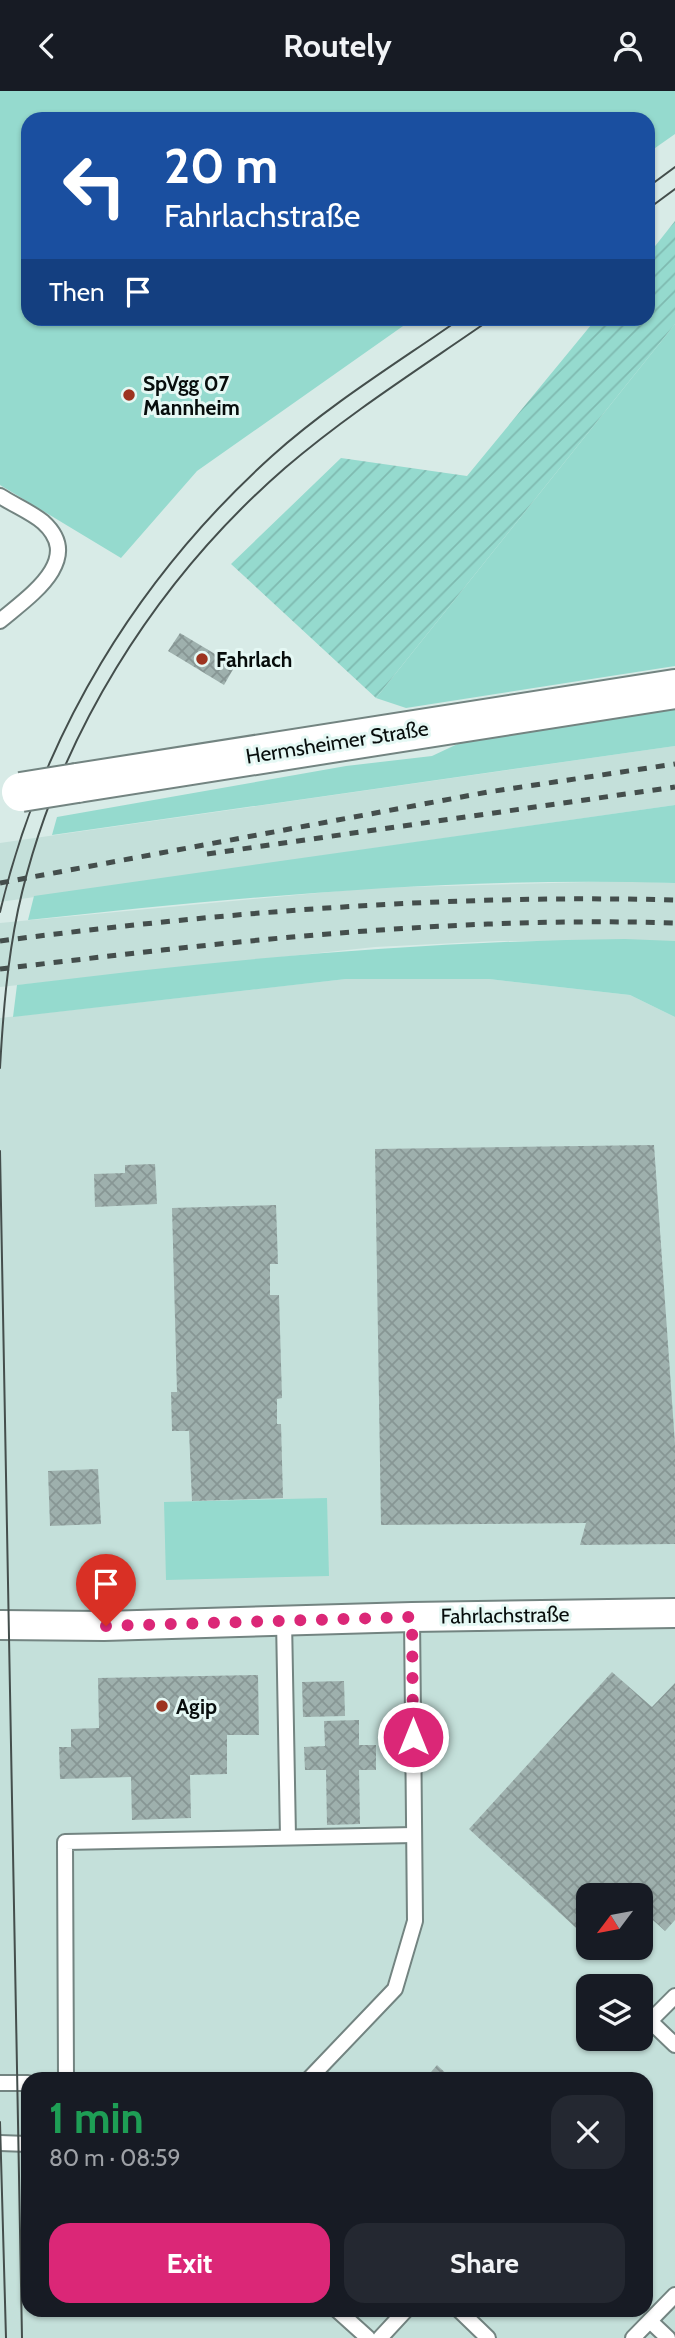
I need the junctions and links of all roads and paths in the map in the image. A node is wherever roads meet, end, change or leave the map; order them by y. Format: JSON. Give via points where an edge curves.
{"nodes":[{"id":1,"x":0,"y":496,"type":"edge"},
{"id":2,"x":0,"y":621,"type":"edge"},
{"id":3,"x":675,"y":689,"type":"edge"},
{"id":4,"x":10,"y":794,"type":"edge"},
{"id":5,"x":675,"y":1613,"type":"edge"},
{"id":6,"x":412,"y":1617,"type":"junction"},
{"id":7,"x":284,"y":1620,"type":"junction"},
{"id":8,"x":0,"y":1625,"type":"edge"},
{"id":9,"x":414,"y":1835,"type":"junction"},
{"id":10,"x":288,"y":1837,"type":"junction"},
{"id":11,"x":675,"y":1996,"type":"edge"},
{"id":12,"x":675,"y":2045,"type":"edge"},
{"id":13,"x":66,"y":2072,"type":"edge"},
{"id":14,"x":316,"y":2072,"type":"edge"},
{"id":15,"x":0,"y":2083,"type":"edge"},
{"id":16,"x":21,"y":2083,"type":"edge"},
{"id":17,"x":0,"y":2143,"type":"edge"},
{"id":18,"x":21,"y":2144,"type":"edge"},
{"id":19,"x":675,"y":2295,"type":"edge"},
{"id":20,"x":345,"y":2317,"type":"edge"},
{"id":21,"x":400,"y":2317,"type":"edge"},
{"id":22,"x":466,"y":2317,"type":"edge"},
{"id":23,"x":650,"y":2321,"type":"junction"},
{"id":24,"x":368,"y":2338,"type":"edge"},
{"id":25,"x":380,"y":2338,"type":"edge"},
{"id":26,"x":488,"y":2338,"type":"edge"},
{"id":27,"x":634,"y":2338,"type":"edge"},
{"id":28,"x":668,"y":2338,"type":"edge"}],
"edges":[{"from":1,"to":2,"type":"lane","via":[[42,521],[55,536],[59,552],[55,569],[41,586]]},
{"from":3,"to":4,"type":"street","name":"Hermsheimer Straße","bridge":true},
{"from":5,"to":6,"type":"street","name":"Fahrlachstraße"},
{"from":6,"to":7,"type":"street","name":"Fahrlachstraße"},
{"from":6,"to":9,"type":"lane"},
{"from":7,"to":8,"type":"street","name":"Fahrlachstraße"},
{"from":7,"to":10,"type":"lane"},
{"from":9,"to":10,"type":"lane"},
{"from":9,"to":14,"type":"lane","via":[[415,1921],[395,1989]]},
{"from":10,"to":13,"type":"lane","via":[[65,1842]]},
{"from":11,"to":12,"type":"lane","via":[[650,2021]]},
{"from":15,"to":16,"type":"lane"},
{"from":17,"to":18,"type":"lane"},
{"from":19,"to":23,"type":"lane"},
{"from":20,"to":24,"type":"lane"},
{"from":21,"to":25,"type":"lane"},
{"from":22,"to":26,"type":"lane"},
{"from":23,"to":27,"type":"lane"},
{"from":23,"to":28,"type":"lane"}]}
